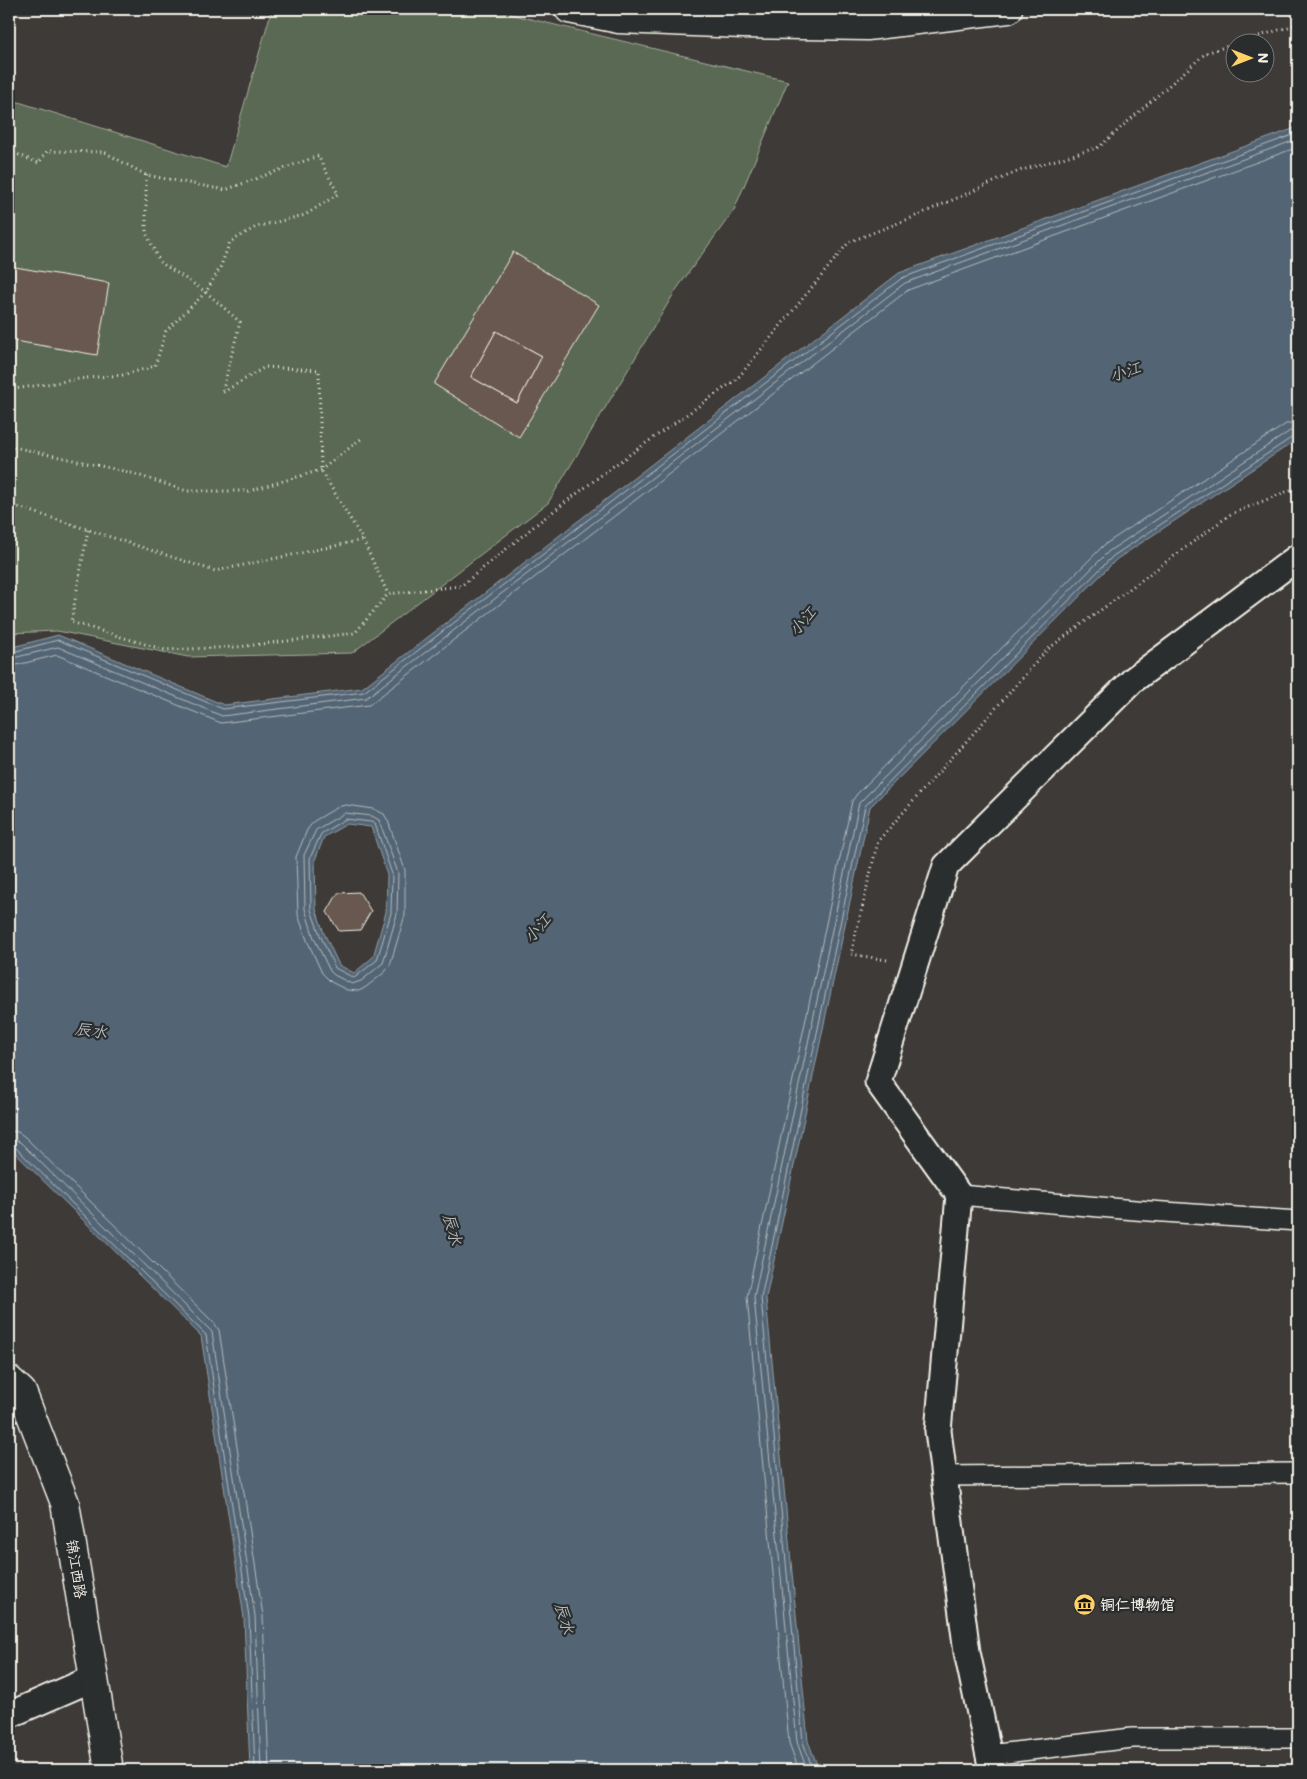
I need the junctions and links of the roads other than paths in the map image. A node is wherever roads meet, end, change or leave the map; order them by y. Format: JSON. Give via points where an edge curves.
{"nodes":[{"id":1,"x":568,"y":9,"type":"edge"},
{"id":2,"x":1008,"y":9,"type":"edge"},
{"id":3,"x":1298,"y":557,"type":"edge"},
{"id":4,"x":959,"y":1195,"type":"junction"},
{"id":5,"x":1298,"y":1221,"type":"edge"},
{"id":6,"x":9,"y":1380,"type":"edge"},
{"id":7,"x":1298,"y":1473,"type":"edge"},
{"id":8,"x":944,"y":1476,"type":"junction"},
{"id":9,"x":94,"y":1678,"type":"junction"},
{"id":10,"x":9,"y":1715,"type":"edge"},
{"id":11,"x":1298,"y":1738,"type":"edge"},
{"id":12,"x":991,"y":1763,"type":"edge"},
{"id":13,"x":109,"y":1770,"type":"edge"}],
"edges":[{"from":1,"to":2,"type":"main road","via":[[619,18],[858,26]]},
{"from":3,"to":4,"type":"street","via":[[1132,680],[946,866],[878,1082]]},
{"from":4,"to":5,"type":"street"},
{"from":4,"to":8,"type":"street","via":[[938,1430]]},
{"from":6,"to":9,"type":"main road","name":"锦江西路","via":[[22,1392],[65,1503]]},
{"from":7,"to":8,"type":"street"},
{"from":8,"to":12,"type":"street","via":[[967,1652]]},
{"from":9,"to":10,"type":"street"},
{"from":9,"to":13,"type":"main road","name":"锦江西路"},
{"from":11,"to":12,"type":"street","via":[[1132,1738]]}]}
